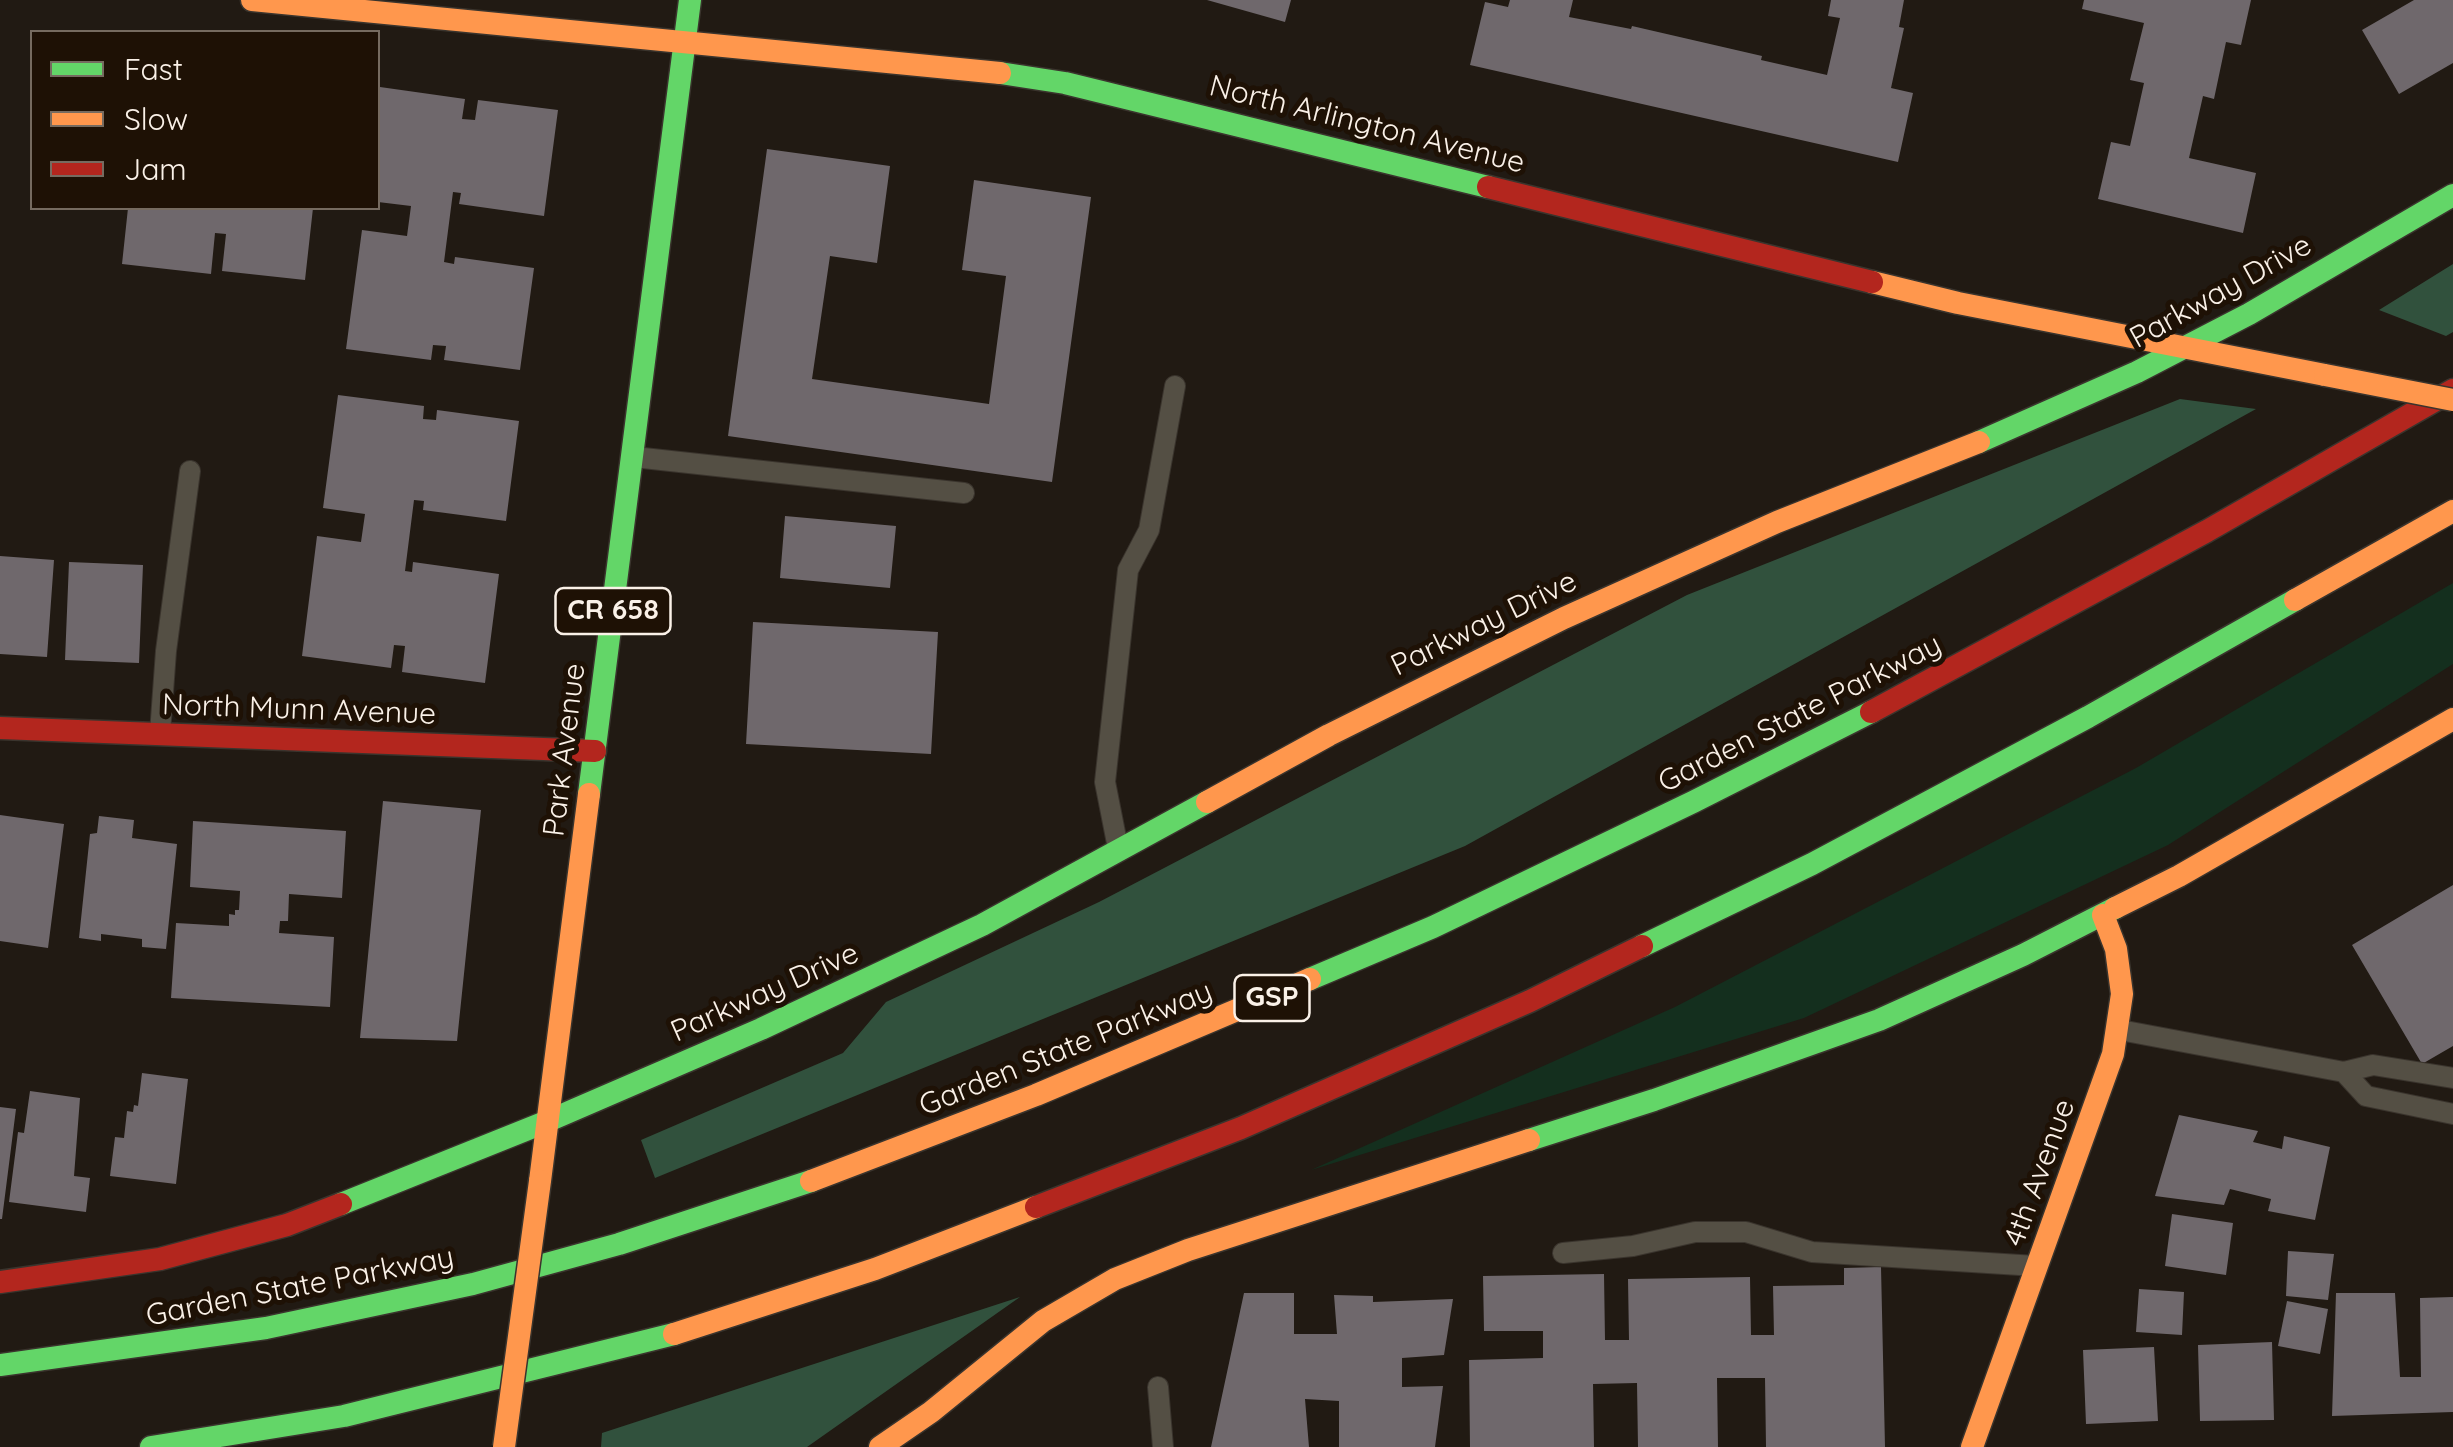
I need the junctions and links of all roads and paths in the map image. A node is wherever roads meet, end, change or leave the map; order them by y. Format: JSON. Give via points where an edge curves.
{"nodes":[{"id":1,"x":252,"y":0,"type":"edge"},
{"id":2,"x":690,"y":0,"type":"edge"},
{"id":3,"x":413,"y":8,"type":"edge"},
{"id":4,"x":684,"y":41,"type":"junction"},
{"id":5,"x":2453,"y":195,"type":"edge"},
{"id":6,"x":2181,"y":348,"type":"junction"},
{"id":7,"x":1175,"y":386,"type":"dead end"},
{"id":8,"x":2453,"y":390,"type":"edge"},
{"id":9,"x":2453,"y":400,"type":"edge"},
{"id":10,"x":632,"y":457,"type":"junction"},
{"id":11,"x":190,"y":471,"type":"dead end"},
{"id":12,"x":964,"y":493,"type":"dead end"},
{"id":13,"x":2453,"y":510,"type":"edge"},
{"id":14,"x":2453,"y":720,"type":"edge"},
{"id":15,"x":0,"y":728,"type":"edge"},
{"id":16,"x":160,"y":734,"type":"junction"},
{"id":17,"x":595,"y":751,"type":"junction"},
{"id":18,"x":1118,"y":850,"type":"junction"},
{"id":19,"x":2103,"y":915,"type":"junction"},
{"id":20,"x":2118,"y":1030,"type":"junction"},
{"id":21,"x":2344,"y":1072,"type":"junction"},
{"id":22,"x":2453,"y":1078,"type":"edge"},
{"id":23,"x":2453,"y":1114,"type":"edge"},
{"id":24,"x":548,"y":1121,"type":"junction"},
{"id":25,"x":1563,"y":1252,"type":"dead end"},
{"id":26,"x":2038,"y":1266,"type":"junction"},
{"id":27,"x":0,"y":1282,"type":"edge"},
{"id":28,"x":0,"y":1365,"type":"edge"},
{"id":29,"x":1158,"y":1388,"type":"dead end"},
{"id":30,"x":151,"y":1447,"type":"edge"},
{"id":31,"x":504,"y":1447,"type":"edge"},
{"id":32,"x":880,"y":1447,"type":"edge"},
{"id":33,"x":1163,"y":1447,"type":"edge"},
{"id":34,"x":1972,"y":1447,"type":"edge"}],
"edges":[{"from":1,"to":3,"type":"main road","name":"North Arlington Avenue"},
{"from":2,"to":4,"type":"main road","name":"Park Avenue","number":"CR 658"},
{"from":3,"to":4,"type":"main road","name":"North Arlington Avenue"},
{"from":4,"to":6,"type":"main road","name":"North Arlington Avenue","via":[[1065,82],[1911,292]]},
{"from":4,"to":10,"type":"main road","name":"Park Avenue","number":"CR 658"},
{"from":5,"to":6,"type":"main road","name":"Parkway Drive"},
{"from":6,"to":9,"type":"main road","name":"North Arlington Avenue","bridge":true},
{"from":6,"to":18,"type":"main road","name":"Parkway Drive","via":[[2081,398],[1564,618]]},
{"from":7,"to":18,"type":"lane","via":[[1149,530],[1128,570],[1105,782]]},
{"from":8,"to":28,"type":"main road","name":"Garden State Parkway","number":"GSP","via":[[1957,668],[1694,802],[1367,956],[1036,1096],[767,1198],[473,1284],[250,1331]]},
{"from":10,"to":12,"type":"lane"},
{"from":10,"to":17,"type":"main road","name":"Park Avenue","number":"CR 658"},
{"from":11,"to":16,"type":"lane"},
{"from":13,"to":30,"type":"main road","via":[[1812,864],[1530,1001],[1186,1150],[875,1269],[649,1342],[344,1416]]},
{"from":14,"to":19,"type":"main road"},
{"from":15,"to":16,"type":"main road","name":"North Munn Avenue"},
{"from":16,"to":17,"type":"main road","name":"North Munn Avenue"},
{"from":17,"to":24,"type":"main road","name":"Park Avenue","number":"CR 658"},
{"from":18,"to":24,"type":"main road","name":"Parkway Drive","via":[[904,964]]},
{"from":19,"to":20,"type":"main road","name":"4th Avenue","via":[[2120,969]]},
{"from":19,"to":32,"type":"main road","via":[[1955,988],[1824,1041],[1115,1279],[1043,1322]]},
{"from":20,"to":21,"type":"lane"},
{"from":20,"to":26,"type":"main road","name":"4th Avenue"},
{"from":21,"to":22,"type":"lane","via":[[2373,1065]]},
{"from":21,"to":23,"type":"lane","via":[[2366,1096]]},
{"from":24,"to":27,"type":"main road","name":"Parkway Drive","via":[[287,1225],[160,1260]]},
{"from":24,"to":31,"type":"main road","name":"Park Avenue","number":"CR 658","bridge":true},
{"from":25,"to":26,"type":"lane","via":[[1695,1232],[1746,1232],[1812,1252]]},
{"from":26,"to":34,"type":"main road","name":"4th Avenue"},
{"from":29,"to":33,"type":"lane"}]}
